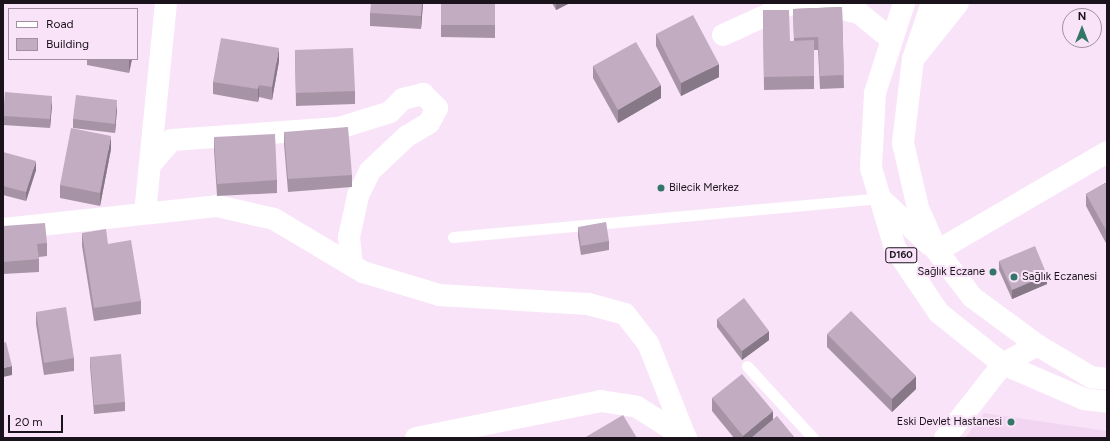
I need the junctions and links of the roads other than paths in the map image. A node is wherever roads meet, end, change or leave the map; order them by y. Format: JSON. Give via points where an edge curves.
{"nodes":[{"id":1,"x":166,"y":3,"type":"edge"},
{"id":2,"x":803,"y":3,"type":"edge"},
{"id":3,"x":818,"y":3,"type":"edge"},
{"id":4,"x":904,"y":3,"type":"edge"},
{"id":5,"x":932,"y":3,"type":"edge"},
{"id":6,"x":958,"y":3,"type":"edge"},
{"id":7,"x":723,"y":35,"type":"dead end"},
{"id":8,"x":891,"y":39,"type":"junction"},
{"id":9,"x":913,"y":59,"type":"junction"},
{"id":10,"x":1107,"y":152,"type":"edge"},
{"id":11,"x":150,"y":166,"type":"junction"},
{"id":12,"x":880,"y":198,"type":"junction"},
{"id":13,"x":145,"y":213,"type":"junction"},
{"id":14,"x":3,"y":229,"type":"edge"},
{"id":15,"x":453,"y":237,"type":"dead end"},
{"id":16,"x":937,"y":251,"type":"junction"},
{"id":17,"x":352,"y":265,"type":"junction"},
{"id":18,"x":1037,"y":345,"type":"junction"},
{"id":19,"x":1003,"y":364,"type":"junction"},
{"id":20,"x":748,"y":366,"type":"dead end"},
{"id":21,"x":1107,"y":379,"type":"edge"},
{"id":22,"x":1107,"y":402,"type":"edge"},
{"id":23,"x":685,"y":436,"type":"edge"},
{"id":24,"x":416,"y":438,"type":"edge"},
{"id":25,"x":813,"y":438,"type":"edge"},
{"id":26,"x":945,"y":438,"type":"edge"}],
"edges":[{"from":1,"to":11,"type":"street"},
{"from":2,"to":7,"type":"street","via":[[794,3]]},
{"from":3,"to":8,"type":"street","via":[[859,13]]},
{"from":4,"to":8,"type":"street","number":"D160"},
{"from":5,"to":9,"type":"street","number":"D160"},
{"from":6,"to":9,"type":"street"},
{"from":8,"to":12,"type":"street","number":"D160","via":[[875,93],[871,168]]},
{"from":9,"to":16,"type":"street","number":"D160","via":[[903,143],[918,208]]},
{"from":10,"to":16,"type":"street"},
{"from":11,"to":13,"type":"street"},
{"from":11,"to":17,"type":"street","via":[[172,140],[340,128],[390,112],[403,99],[423,94],[437,108],[429,123],[407,136],[370,171],[358,196],[349,237]]},
{"from":12,"to":15,"type":"lane"},
{"from":12,"to":16,"type":"street"},
{"from":12,"to":19,"type":"street","number":"D160","via":[[895,248],[939,313]]},
{"from":13,"to":14,"type":"street"},
{"from":13,"to":17,"type":"street","via":[[216,206],[274,219]]},
{"from":16,"to":18,"type":"street","number":"D160","via":[[972,297]]},
{"from":17,"to":23,"type":"street","via":[[439,295],[588,304],[625,314],[648,344]]},
{"from":18,"to":19,"type":"street"},
{"from":18,"to":21,"type":"street","number":"D160","via":[[1092,377]]},
{"from":19,"to":22,"type":"street","number":"D160","via":[[1084,398]]},
{"from":19,"to":26,"type":"street"},
{"from":20,"to":25,"type":"lane"},
{"from":23,"to":24,"type":"street","via":[[637,407],[601,401]]}]}
